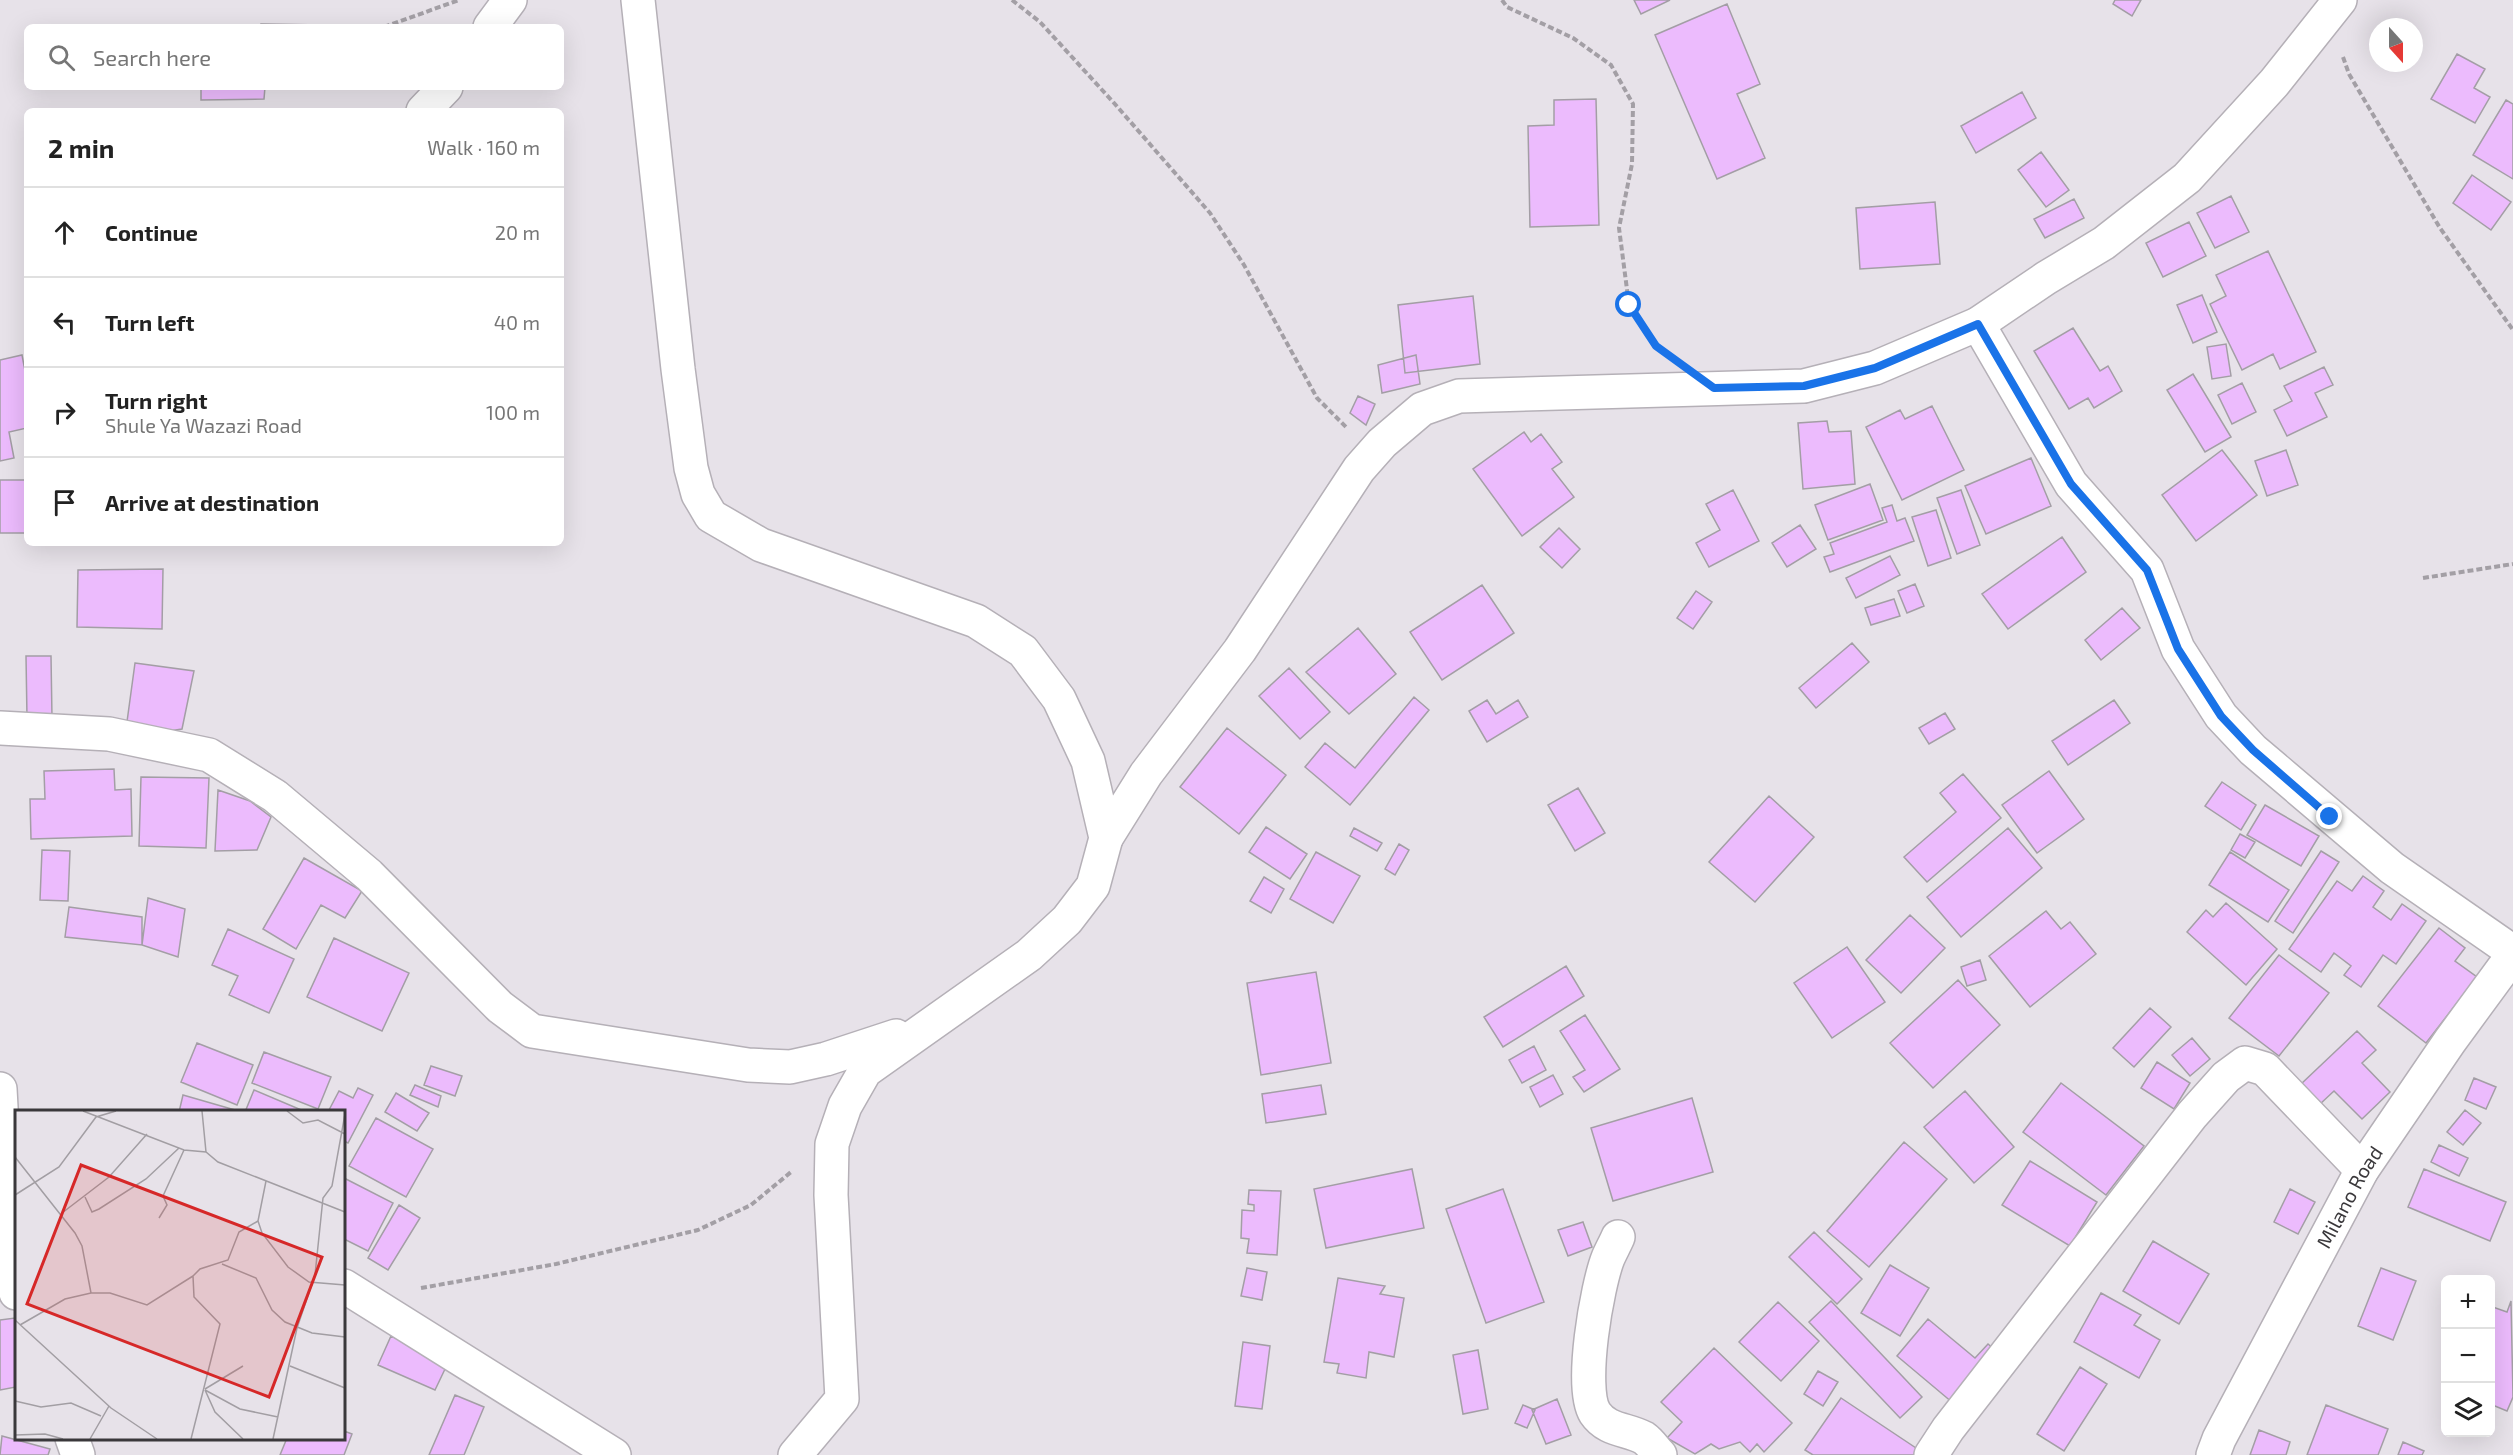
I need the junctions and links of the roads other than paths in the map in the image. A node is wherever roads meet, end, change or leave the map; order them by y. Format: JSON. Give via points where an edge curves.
{"nodes":[{"id":1,"x":510,"y":0,"type":"edge"},
{"id":2,"x":638,"y":0,"type":"edge"},
{"id":3,"x":2338,"y":2,"type":"edge"},
{"id":4,"x":492,"y":24,"type":"edge"},
{"id":5,"x":443,"y":90,"type":"edge"},
{"id":6,"x":426,"y":108,"type":"edge"},
{"id":7,"x":1978,"y":324,"type":"junction"},
{"id":8,"x":0,"y":728,"type":"edge"},
{"id":9,"x":1106,"y":838,"type":"junction"},
{"id":10,"x":2513,"y":954,"type":"edge"},
{"id":11,"x":923,"y":1028,"type":"junction"},
{"id":12,"x":0,"y":1089,"type":"edge"},
{"id":13,"x":2362,"y":1170,"type":"junction"},
{"id":14,"x":7,"y":1187,"type":"edge"},
{"id":15,"x":1618,"y":1237,"type":"dead end"},
{"id":16,"x":15,"y":1289,"type":"edge"},
{"id":17,"x":353,"y":1292,"type":"edge"},
{"id":18,"x":73,"y":1440,"type":"edge"},
{"id":19,"x":78,"y":1455,"type":"edge"},
{"id":20,"x":614,"y":1455,"type":"edge"},
{"id":21,"x":795,"y":1455,"type":"edge"},
{"id":22,"x":1660,"y":1455,"type":"edge"},
{"id":23,"x":1931,"y":1455,"type":"edge"},
{"id":24,"x":2213,"y":1455,"type":"edge"}],
"edges":[{"from":1,"to":4,"type":"street"},
{"from":2,"to":9,"type":"street","via":[[678,369],[698,494],[711,516],[761,545],[976,621],[1023,651],[1059,699],[1088,761]]},
{"from":3,"to":7,"type":"street","via":[[2274,83],[2187,178],[2104,243]]},
{"from":5,"to":6,"type":"street"},
{"from":7,"to":9,"type":"street","via":[[1875,368],[1804,386],[1460,396],[1422,409],[1359,469],[1240,650],[1146,774]]},
{"from":7,"to":10,"type":"street","via":[[2071,484],[2147,570],[2178,649],[2221,716],[2253,750],[2392,868]]},
{"from":8,"to":11,"type":"street","via":[[109,734],[209,755],[275,796],[369,875],[500,1007],[532,1031],[737,1064],[790,1067]]},
{"from":9,"to":11,"type":"street","via":[[1093,886],[1067,920],[1029,955]]},
{"from":10,"to":13,"type":"street","name":"Milano Road"},
{"from":11,"to":21,"type":"street","via":[[865,1071],[845,1106],[832,1144],[842,1399]]},
{"from":12,"to":14,"type":"street"},
{"from":13,"to":23,"type":"street","via":[[2265,1069],[2245,1063],[2226,1077],[2192,1115]]},
{"from":13,"to":24,"type":"street","name":"Milano Road"},
{"from":14,"to":16,"type":"street","via":[[10,1271]]},
{"from":15,"to":22,"type":"street","via":[[1608,1259],[1594,1322],[1589,1388],[1594,1413],[1609,1426],[1644,1438]]},
{"from":17,"to":20,"type":"street"},
{"from":18,"to":19,"type":"street"}]}
